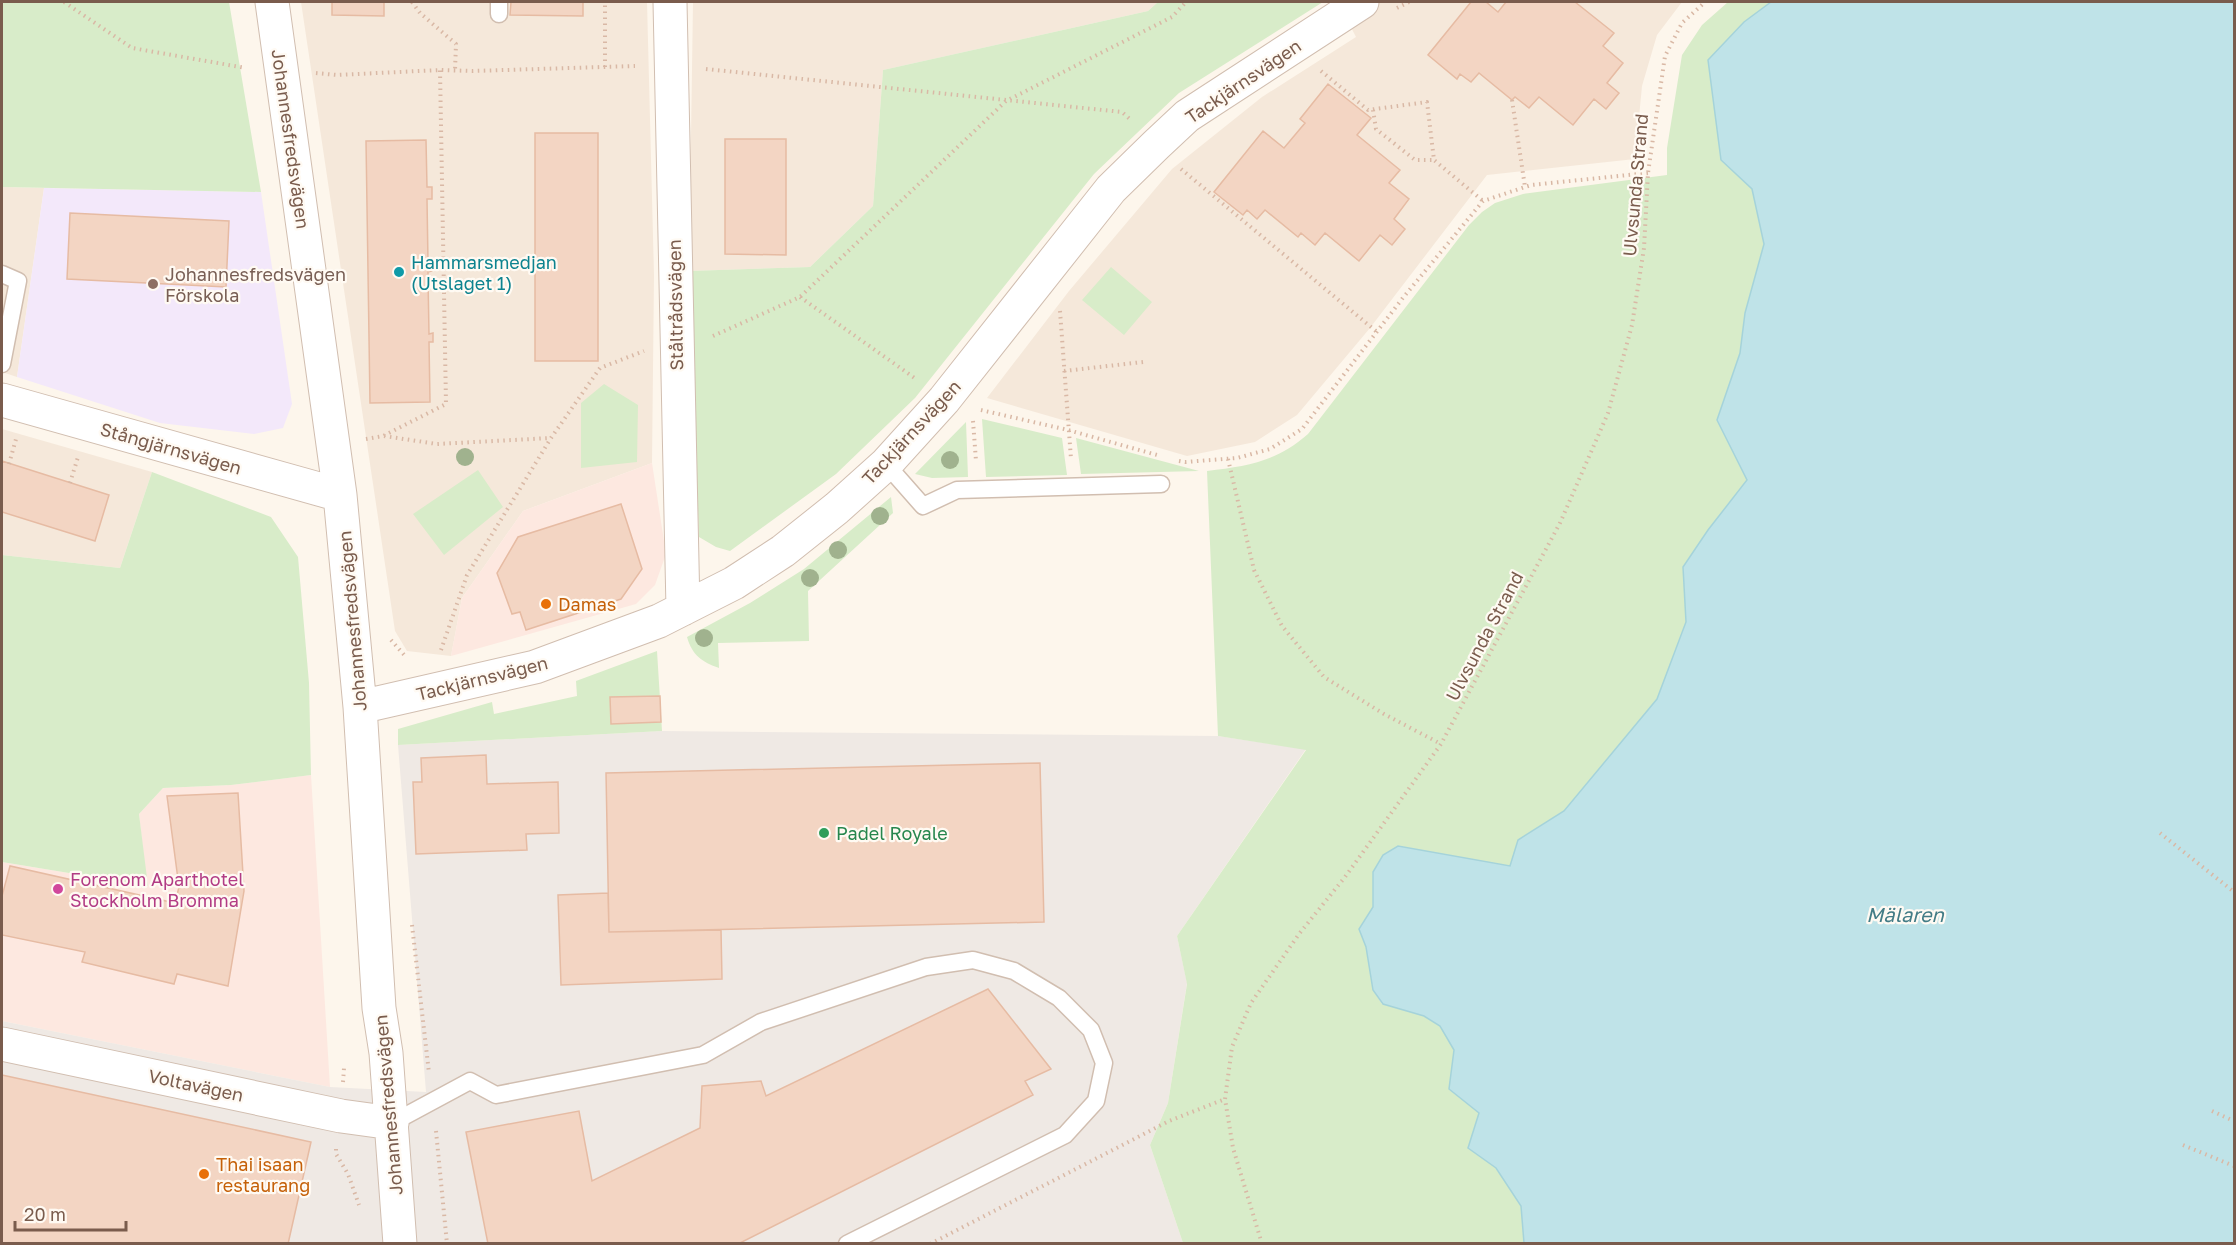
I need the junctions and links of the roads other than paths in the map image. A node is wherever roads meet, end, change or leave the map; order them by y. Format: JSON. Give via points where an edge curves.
{"nodes":[{"id":1,"x":272,"y":2,"type":"edge"},
{"id":2,"x":670,"y":2,"type":"edge"},
{"id":3,"x":1362,"y":2,"type":"edge"},
{"id":4,"x":2,"y":274,"type":"edge"},
{"id":5,"x":2,"y":364,"type":"edge"},
{"id":6,"x":2,"y":400,"type":"edge"},
{"id":7,"x":886,"y":464,"type":"junction"},
{"id":8,"x":1161,"y":484,"type":"dead end"},
{"id":9,"x":340,"y":495,"type":"junction"},
{"id":10,"x":683,"y":609,"type":"junction"},
{"id":11,"x":360,"y":707,"type":"junction"},
{"id":12,"x":2,"y":1044,"type":"edge"},
{"id":13,"x":392,"y":1123,"type":"junction"},
{"id":14,"x":400,"y":1244,"type":"edge"},
{"id":15,"x":847,"y":1244,"type":"edge"}],
"edges":[{"from":1,"to":9,"type":"street","name":"Johannesfredsvägen"},
{"from":2,"to":10,"type":"street","name":"Ståltrådsvägen"},
{"from":3,"to":7,"type":"street","name":"Tackjärnsvägen","via":[[1187,117],[1156,145],[1111,189],[958,404]]},
{"from":4,"to":5,"type":"lane","via":[[18,281]]},
{"from":6,"to":9,"type":"street","name":"Stångjärnsvägen"},
{"from":7,"to":8,"type":"lane","via":[[923,506],[957,490]]},
{"from":7,"to":10,"type":"street","name":"Tackjärnsvägen","via":[[783,551],[734,583]]},
{"from":9,"to":11,"type":"street","name":"Johannesfredsvägen"},
{"from":10,"to":11,"type":"street","name":"Tackjärnsvägen","via":[[535,667]]},
{"from":11,"to":13,"type":"street","name":"Johannesfredsvägen","via":[[379,997]]},
{"from":12,"to":13,"type":"street","name":"Voltavägen","via":[[341,1116]]},
{"from":13,"to":14,"type":"street","name":"Johannesfredsvägen"},
{"from":13,"to":15,"type":"lane","via":[[470,1081],[496,1095],[703,1055],[761,1022],[926,967],[973,960],[1014,971],[1059,998],[1092,1030],[1104,1063],[1096,1101],[1065,1135]]}]}
